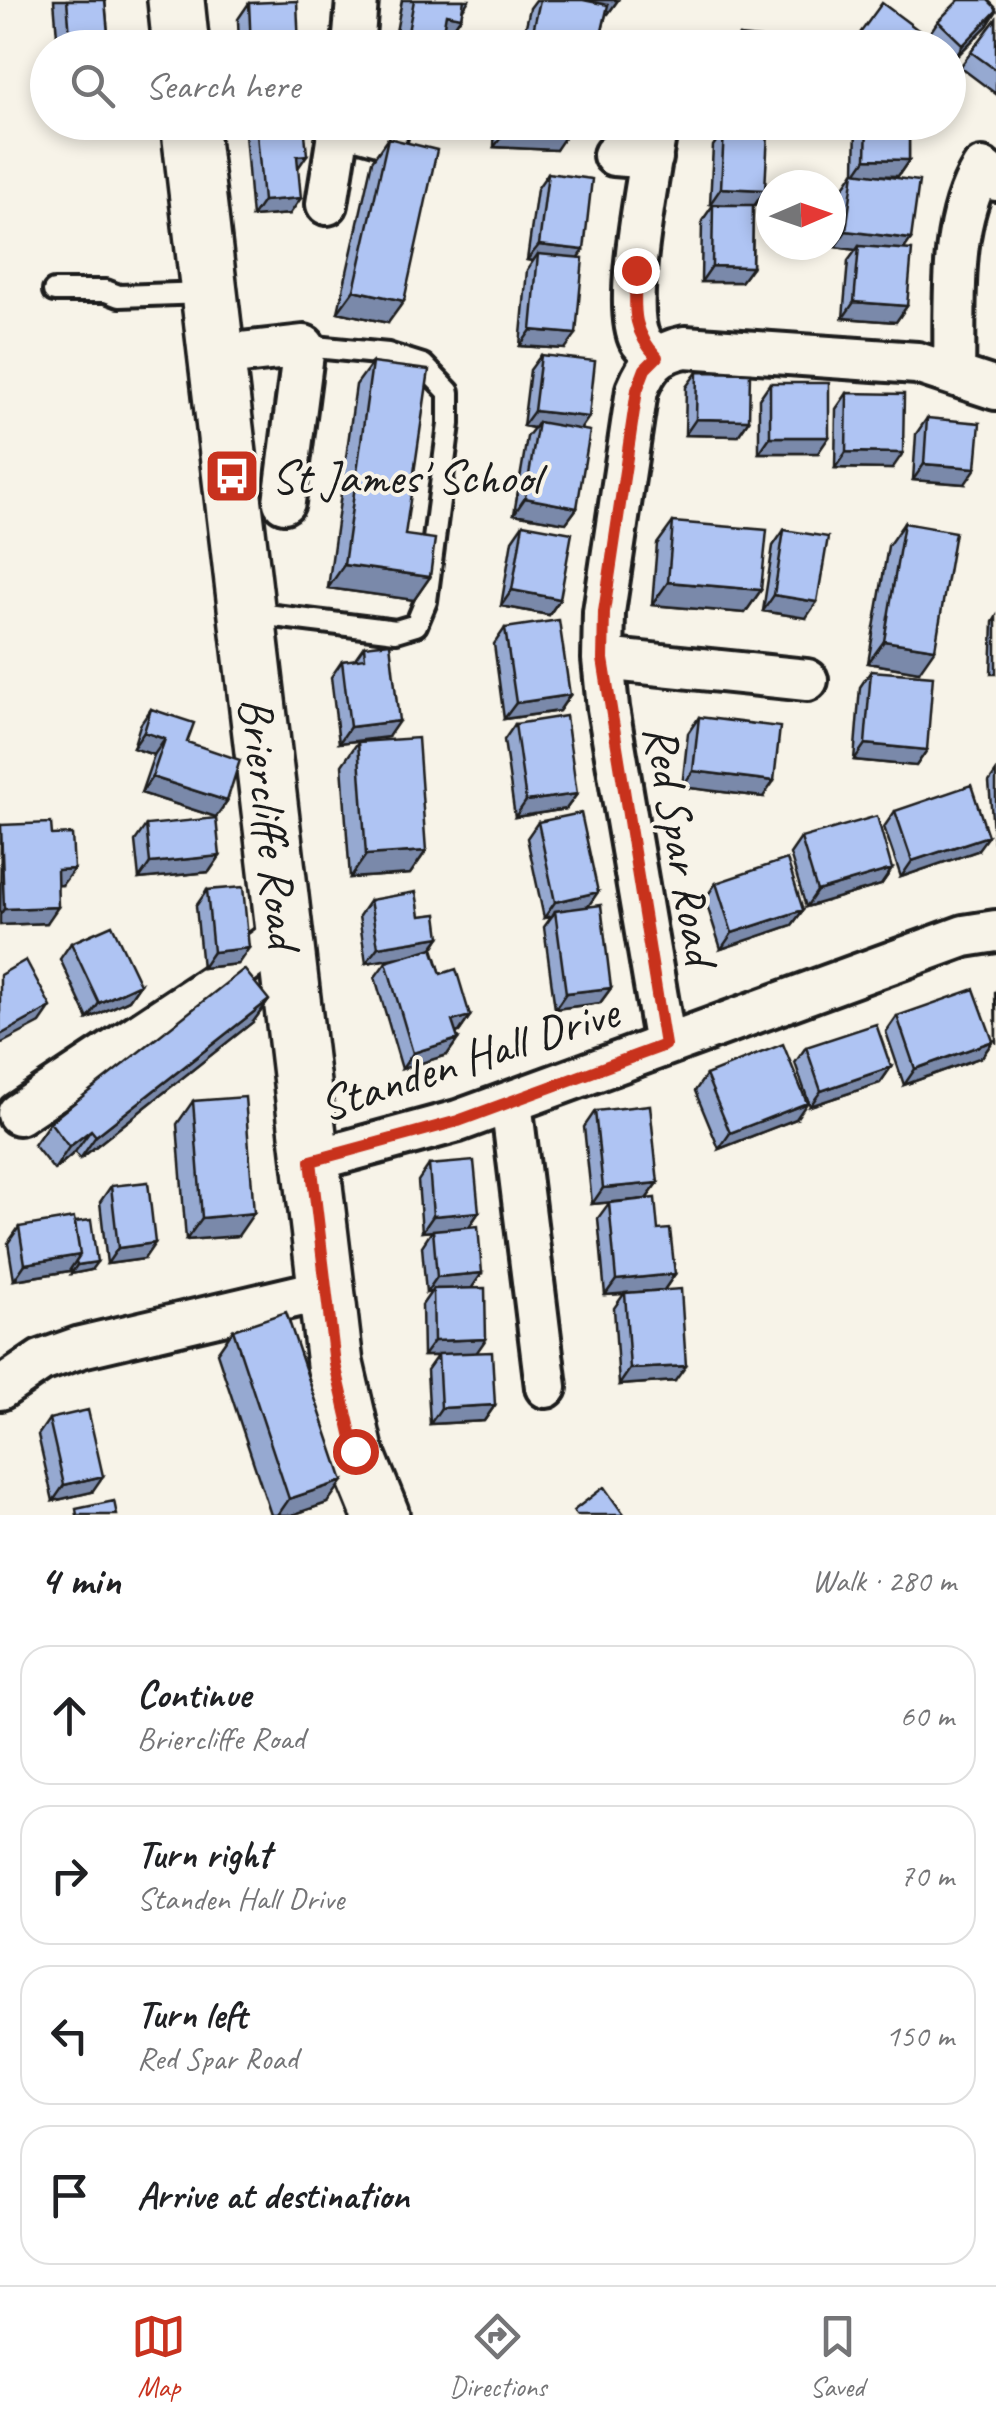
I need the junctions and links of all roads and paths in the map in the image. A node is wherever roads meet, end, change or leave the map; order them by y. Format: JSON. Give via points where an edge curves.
{"nodes":[{"id":1,"x":176,"y":0,"type":"edge"},
{"id":2,"x":357,"y":0,"type":"edge"},
{"id":3,"x":179,"y":30,"type":"edge"},
{"id":4,"x":354,"y":30,"type":"edge"},
{"id":5,"x":191,"y":140,"type":"edge"},
{"id":6,"x":337,"y":140,"type":"edge"},
{"id":7,"x":641,"y":145,"type":"edge"},
{"id":8,"x":979,"y":167,"type":"edge"},
{"id":9,"x":327,"y":204,"type":"dead end"},
{"id":10,"x":54,"y":291,"type":"dead end"},
{"id":11,"x":207,"y":292,"type":"junction"},
{"id":12,"x":304,"y":346,"type":"junction"},
{"id":13,"x":214,"y":356,"type":"junction"},
{"id":14,"x":657,"y":357,"type":"junction"},
{"id":15,"x":954,"y":374,"type":"junction"},
{"id":16,"x":996,"y":389,"type":"edge"},
{"id":17,"x":284,"y":502,"type":"dead end"},
{"id":18,"x":247,"y":613,"type":"junction"},
{"id":19,"x":603,"y":659,"type":"junction"},
{"id":20,"x":807,"y":680,"type":"dead end"},
{"id":21,"x":996,"y":931,"type":"edge"},
{"id":22,"x":285,"y":932,"type":"junction"},
{"id":23,"x":665,"y":1045,"type":"junction"},
{"id":24,"x":511,"y":1102,"type":"junction"},
{"id":25,"x":9,"y":1121,"type":"edge"},
{"id":26,"x":311,"y":1161,"type":"junction"},
{"id":27,"x":328,"y":1290,"type":"junction"},
{"id":28,"x":546,"y":1388,"type":"dead end"},
{"id":29,"x":0,"y":1390,"type":"edge"},
{"id":30,"x":382,"y":1515,"type":"edge"}],
"edges":[{"from":1,"to":3,"type":"street"},
{"from":2,"to":4,"type":"street"},
{"from":5,"to":11,"type":"street","name":"Briercliffe Road"},
{"from":6,"to":9,"type":"street"},
{"from":7,"to":14,"type":"street","via":[[634,314],[640,340]]},
{"from":8,"to":15,"type":"street","via":[[960,240]]},
{"from":10,"to":11,"type":"lane"},
{"from":11,"to":13,"type":"street","name":"Briercliffe Road"},
{"from":12,"to":13,"type":"street"},
{"from":12,"to":17,"type":"street"},
{"from":12,"to":18,"type":"lane","via":[[388,354],[423,366],[449,392],[426,601],[416,625],[396,631]]},
{"from":13,"to":18,"type":"street","name":"Briercliffe Road"},
{"from":14,"to":15,"type":"street","via":[[685,347],[918,363]]},
{"from":14,"to":19,"type":"street","name":"Red Spar Road","via":[[637,390]]},
{"from":15,"to":16,"type":"street"},
{"from":18,"to":22,"type":"street","name":"Briercliffe Road"},
{"from":19,"to":20,"type":"street","name":"Red Spar Road"},
{"from":19,"to":23,"type":"street","name":"Red Spar Road"},
{"from":21,"to":23,"type":"street","name":"Standen Hall Drive","via":[[964,936]]},
{"from":22,"to":25,"type":"street"},
{"from":22,"to":26,"type":"street","name":"Briercliffe Road"},
{"from":23,"to":24,"type":"street","name":"Standen Hall Drive"},
{"from":24,"to":26,"type":"street","name":"Standen Hall Drive"},
{"from":24,"to":28,"type":"street"},
{"from":26,"to":27,"type":"street","name":"Briercliffe Road"},
{"from":27,"to":29,"type":"street","via":[[81,1347],[41,1361]]},
{"from":27,"to":30,"type":"street","name":"Briercliffe Road","via":[[335,1364],[355,1451]]}]}
